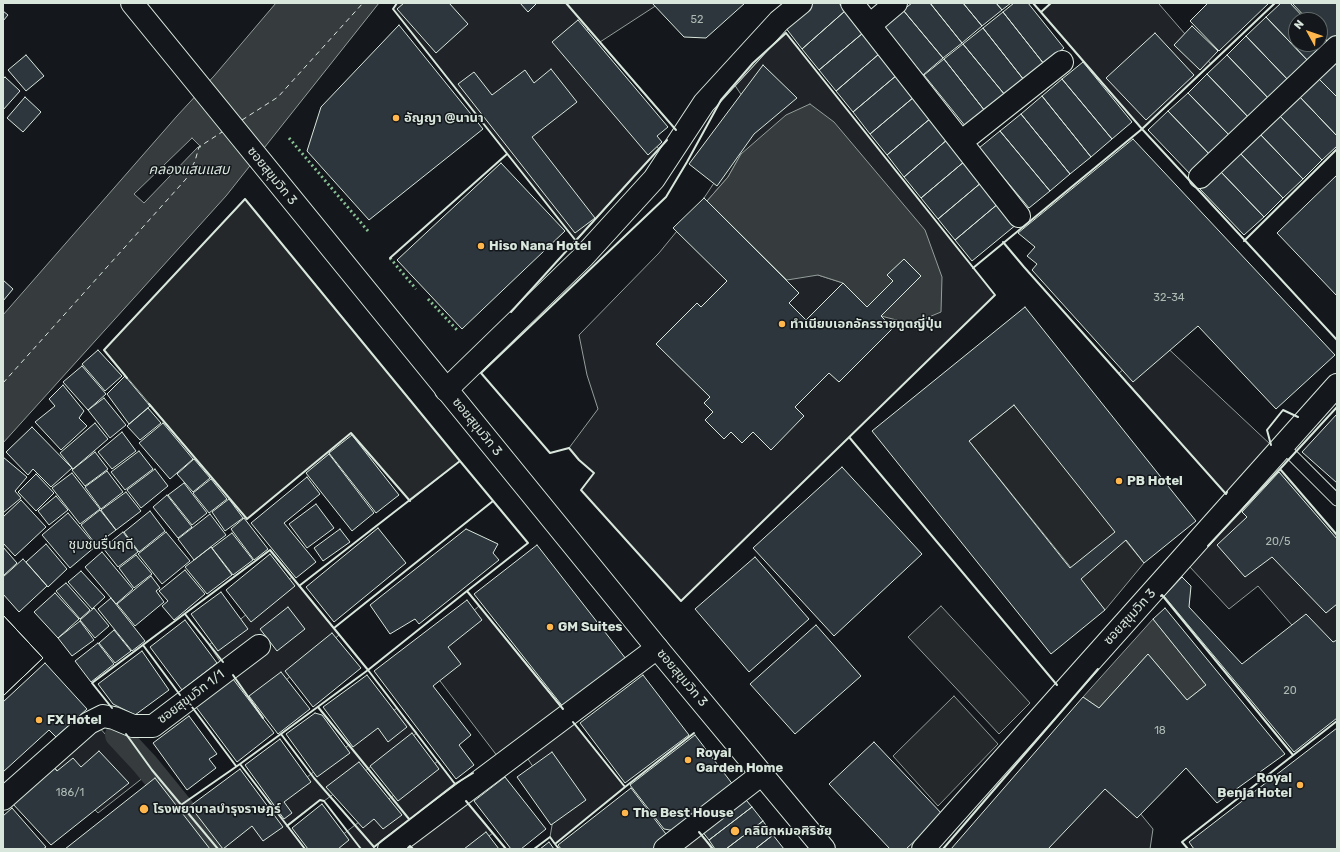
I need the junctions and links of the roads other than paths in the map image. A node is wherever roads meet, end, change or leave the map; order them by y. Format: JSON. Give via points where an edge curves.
{"nodes":[{"id":1,"x":132,"y":3,"type":"edge"},
{"id":2,"x":801,"y":3,"type":"edge"},
{"id":3,"x":852,"y":3,"type":"edge"},
{"id":4,"x":896,"y":3,"type":"edge"},
{"id":5,"x":870,"y":25,"type":"junction"},
{"id":6,"x":1337,"y":47,"type":"edge"},
{"id":7,"x":1062,"y":62,"type":"dead end"},
{"id":8,"x":961,"y":142,"type":"junction"},
{"id":9,"x":1200,"y":177,"type":"dead end"},
{"id":10,"x":1019,"y":216,"type":"dead end"},
{"id":11,"x":1337,"y":385,"type":"edge"},
{"id":12,"x":446,"y":390,"type":"junction"},
{"id":13,"x":1282,"y":446,"type":"junction"},
{"id":14,"x":1337,"y":500,"type":"edge"},
{"id":15,"x":259,"y":646,"type":"dead end"},
{"id":16,"x":658,"y":648,"type":"junction"},
{"id":17,"x":762,"y":774,"type":"junction"},
{"id":18,"x":3,"y":799,"type":"edge"},
{"id":19,"x":389,"y":849,"type":"edge"},
{"id":20,"x":665,"y":849,"type":"edge"},
{"id":21,"x":824,"y":849,"type":"edge"},
{"id":22,"x":924,"y":849,"type":"edge"}],
"edges":[{"from":1,"to":12,"type":"street","name":"ซอยสุขุมวิท 3"},
{"from":2,"to":12,"type":"street","via":[[780,21],[704,102],[654,179],[583,257]]},
{"from":3,"to":5,"type":"street"},
{"from":4,"to":5,"type":"street"},
{"from":5,"to":8,"type":"street"},
{"from":6,"to":9,"type":"street"},
{"from":7,"to":8,"type":"street"},
{"from":8,"to":10,"type":"street"},
{"from":11,"to":13,"type":"street","name":"ซอยสุขุมวิท 3"},
{"from":12,"to":16,"type":"street","name":"ซอยสุขุมวิท 3"},
{"from":13,"to":14,"type":"lane"},
{"from":13,"to":22,"type":"street","name":"ซอยสุขุมวิท 3"},
{"from":15,"to":18,"type":"street","name":"ซอยสุขุมวิท 1/1","via":[[152,726],[133,726],[103,716],[89,723]]},
{"from":16,"to":17,"type":"street","name":"ซอยสุขุมวิท 3"},
{"from":16,"to":19,"type":"street"},
{"from":17,"to":20,"type":"street"},
{"from":17,"to":21,"type":"street","name":"ซอยสุขุมวิท 3"}]}
